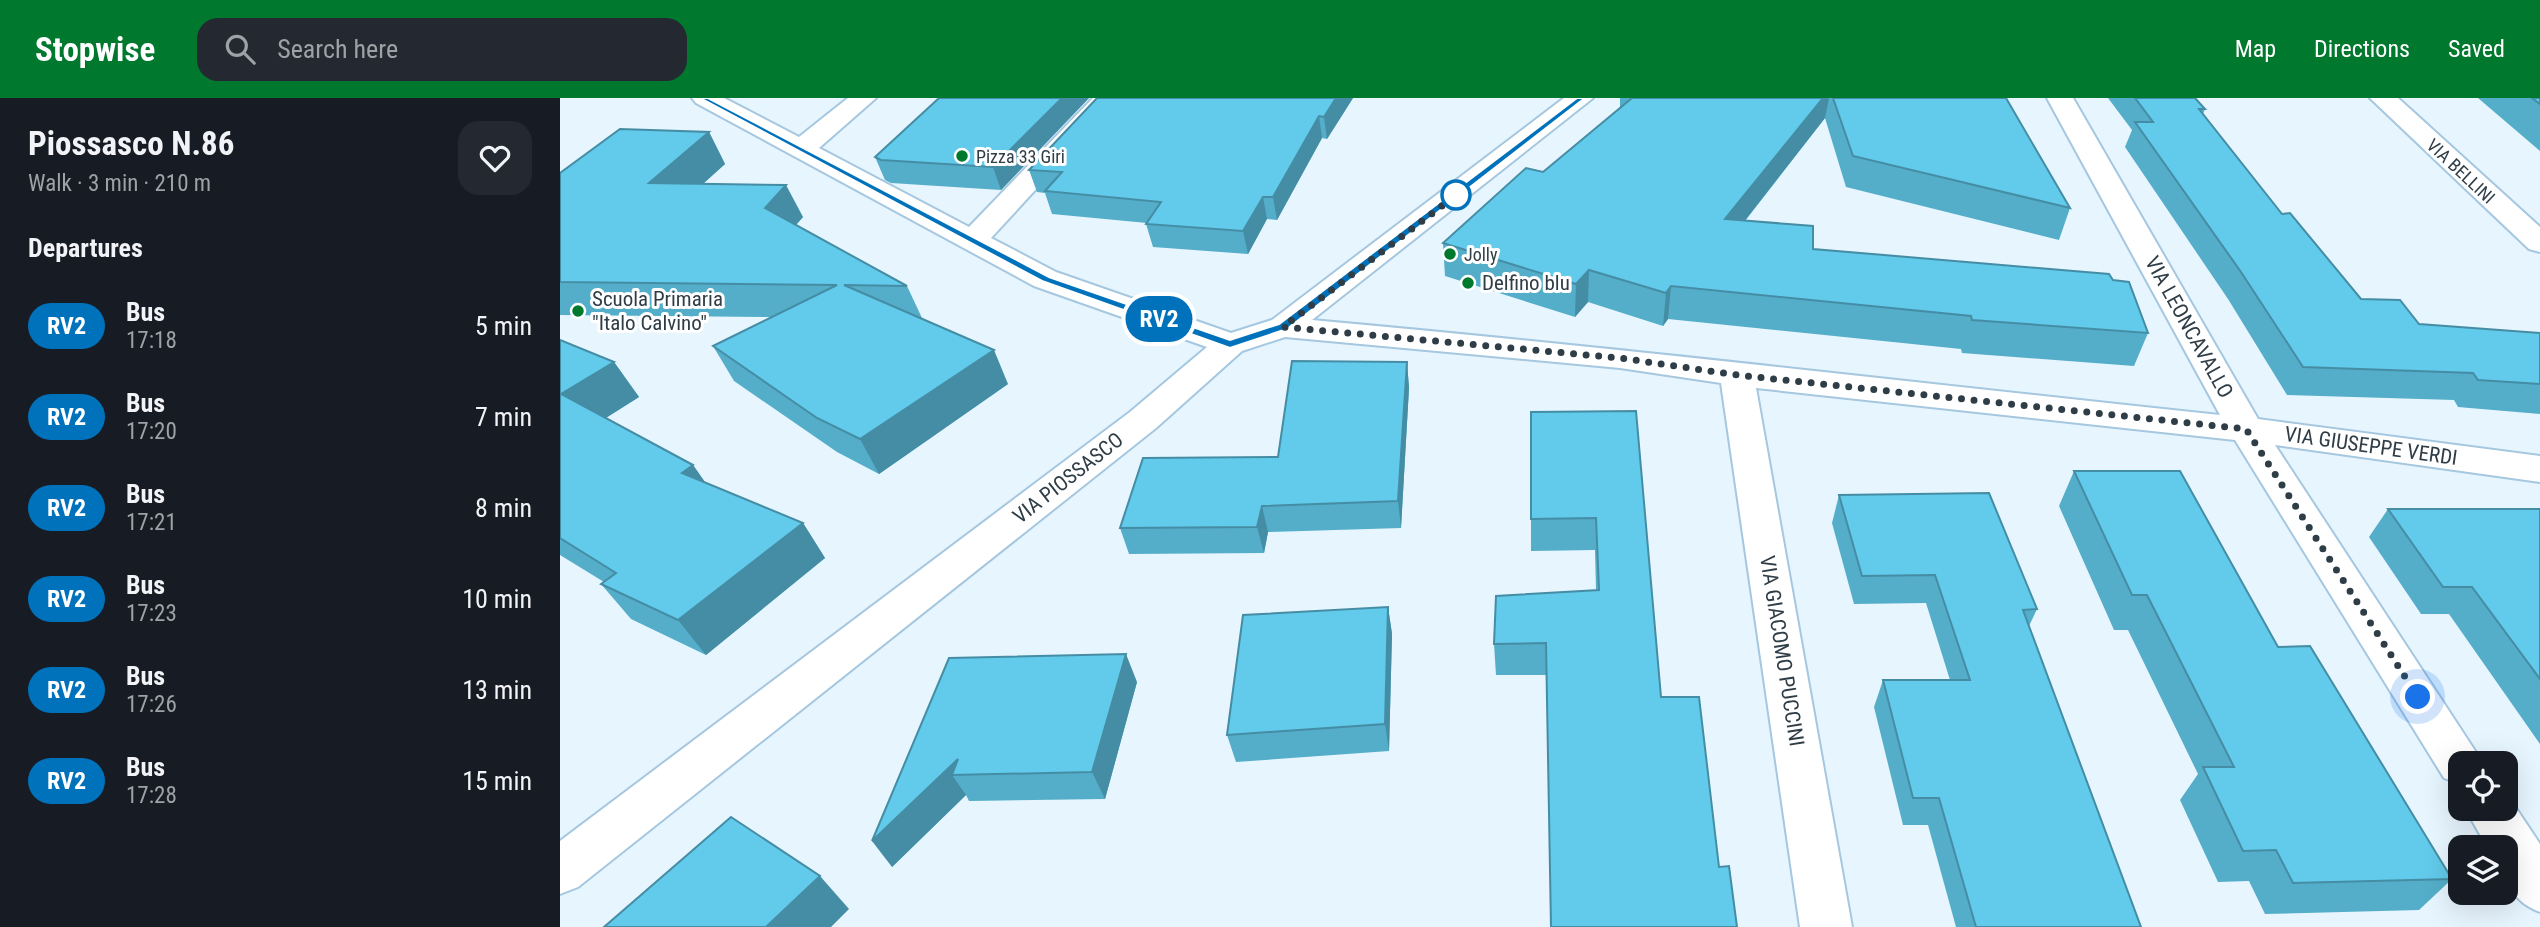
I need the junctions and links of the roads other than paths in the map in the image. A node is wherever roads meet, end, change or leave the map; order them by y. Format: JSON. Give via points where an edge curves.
{"nodes":[{"id":1,"x":705,"y":98,"type":"edge"},
{"id":2,"x":863,"y":98,"type":"edge"},
{"id":3,"x":1107,"y":98,"type":"edge"},
{"id":4,"x":1580,"y":98,"type":"edge"},
{"id":5,"x":2060,"y":98,"type":"edge"},
{"id":6,"x":2383,"y":98,"type":"edge"},
{"id":7,"x":800,"y":150,"type":"junction"},
{"id":8,"x":972,"y":241,"type":"junction"},
{"id":9,"x":2540,"y":243,"type":"edge"},
{"id":10,"x":1283,"y":327,"type":"junction"},
{"id":11,"x":1230,"y":344,"type":"junction"},
{"id":12,"x":1737,"y":375,"type":"junction"},
{"id":13,"x":2246,"y":429,"type":"junction"},
{"id":14,"x":2540,"y":469,"type":"edge"},
{"id":15,"x":2452,"y":751,"type":"edge"},
{"id":16,"x":2497,"y":821,"type":"edge"},
{"id":17,"x":560,"y":871,"type":"edge"},
{"id":18,"x":2540,"y":888,"type":"edge"},
{"id":19,"x":1826,"y":927,"type":"edge"}],
"edges":[{"from":1,"to":7,"type":"street"},
{"from":2,"to":7,"type":"street"},
{"from":3,"to":8,"type":"street"},
{"from":4,"to":10,"type":"street","name":"VIA PIOSSASCO"},
{"from":5,"to":13,"type":"street","name":"VIA LEONCAVALLO"},
{"from":6,"to":9,"type":"street","name":"VIA BELLINI"},
{"from":7,"to":8,"type":"street"},
{"from":8,"to":11,"type":"street","via":[[1045,279]]},
{"from":10,"to":11,"type":"street","name":"VIA PIOSSASCO"},
{"from":10,"to":12,"type":"street","name":"VIA GIUSEPPE VERDI","via":[[1620,358]]},
{"from":11,"to":17,"type":"street","name":"VIA PIOSSASCO","via":[[1143,420]]},
{"from":12,"to":13,"type":"street","name":"VIA GIUSEPPE VERDI"},
{"from":12,"to":19,"type":"street","name":"VIA GIACOMO PUCCINI"},
{"from":13,"to":14,"type":"street","name":"VIA GIUSEPPE VERDI"},
{"from":13,"to":15,"type":"street","name":"VIA LEONCAVALLO"},
{"from":16,"to":18,"type":"street"}]}
